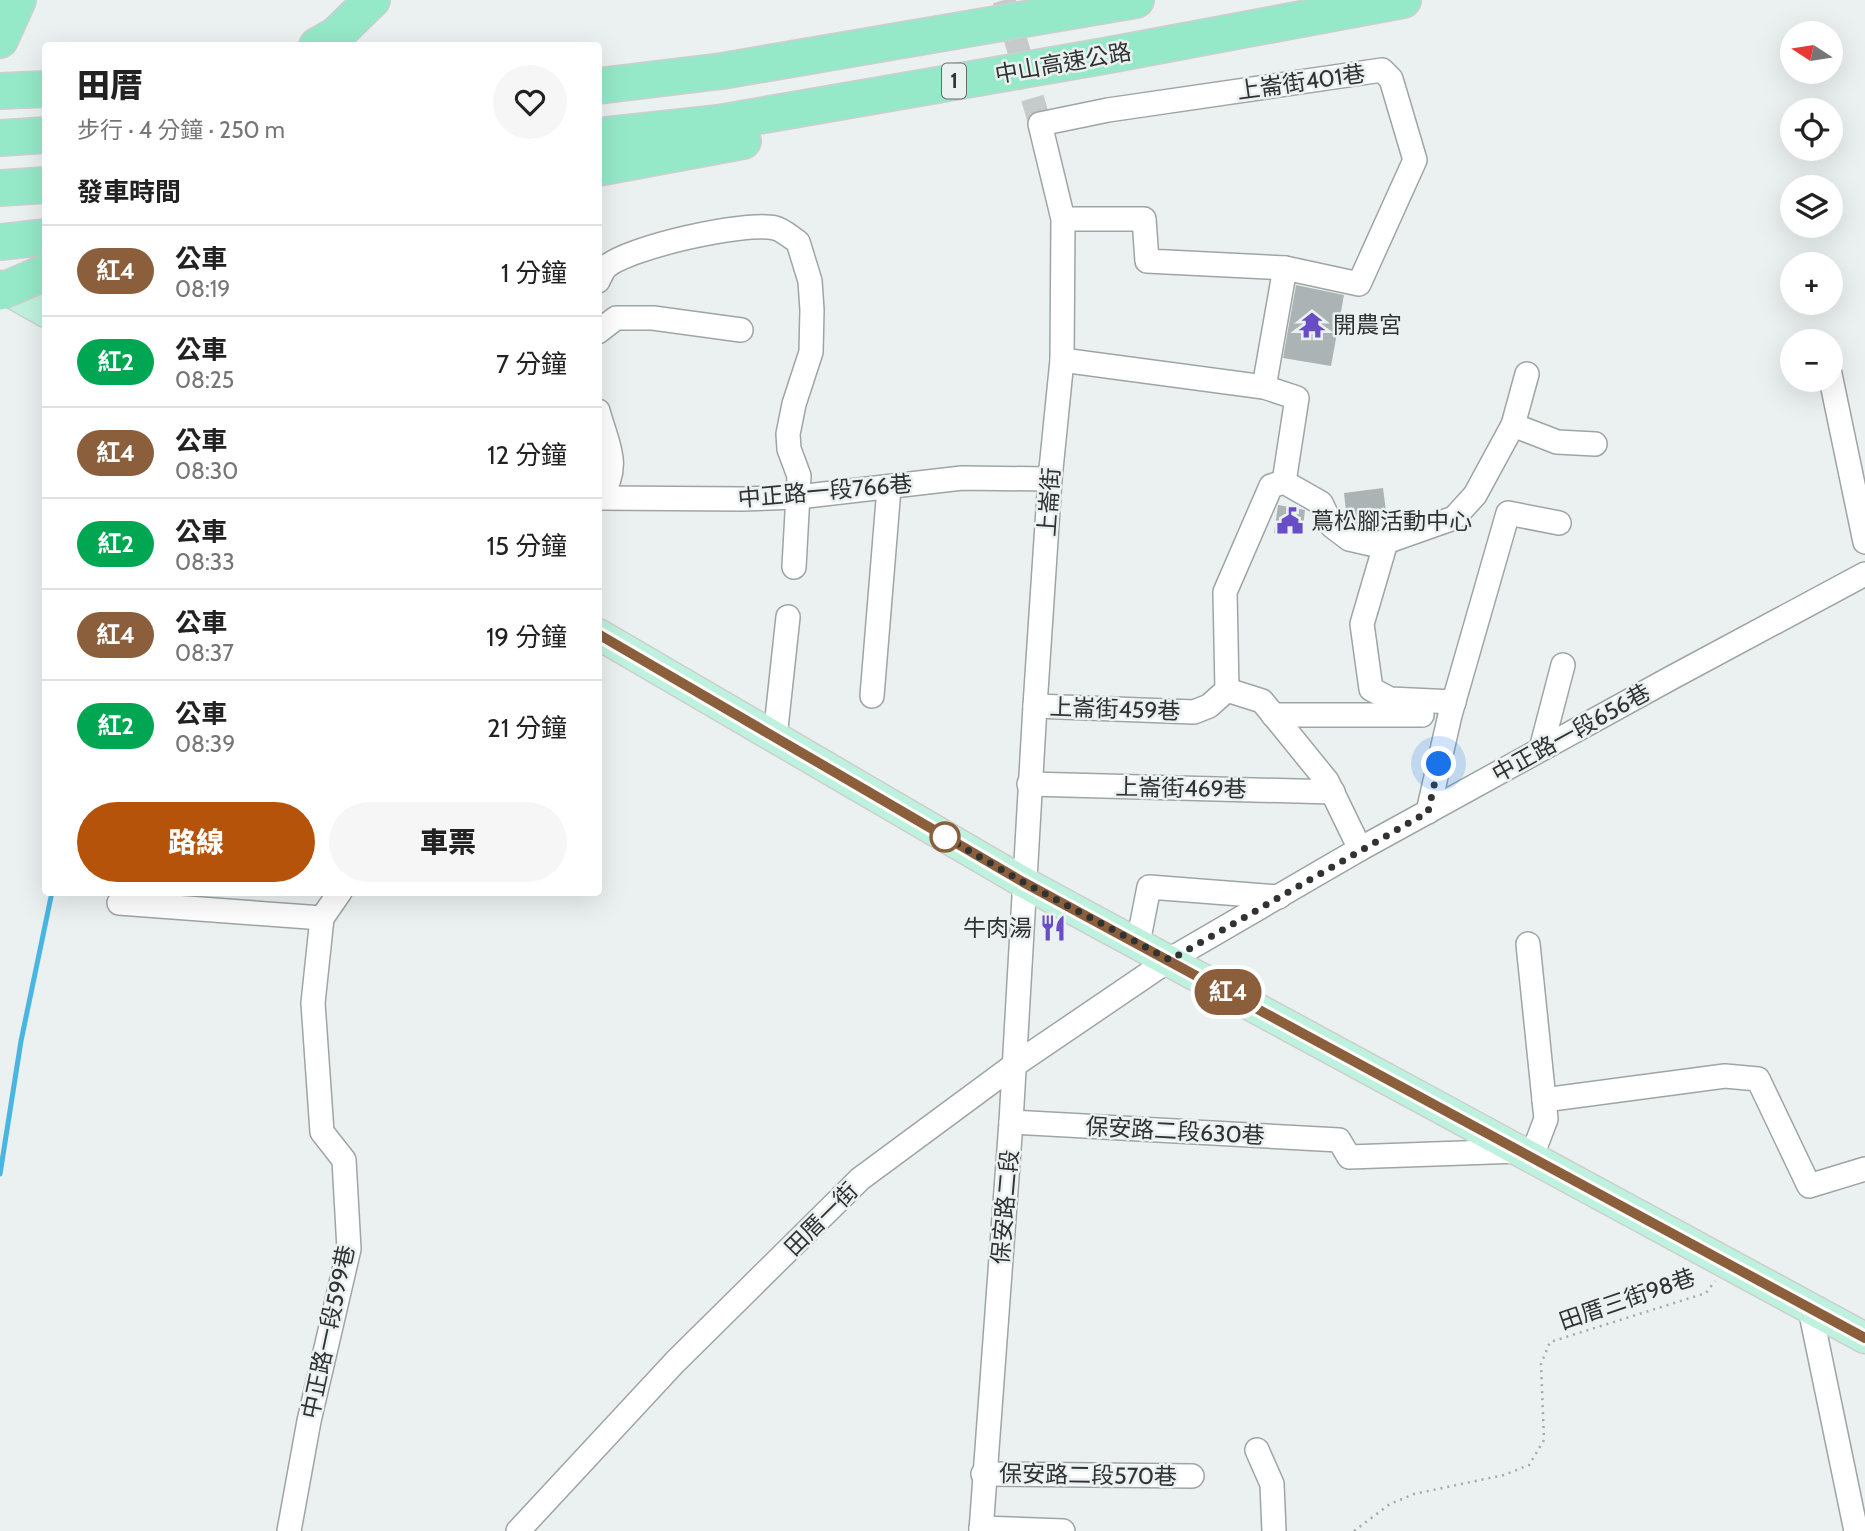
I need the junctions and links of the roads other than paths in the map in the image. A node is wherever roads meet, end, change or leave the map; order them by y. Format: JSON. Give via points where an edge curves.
{"nodes":[{"id":1,"x":18,"y":0,"type":"edge"},
{"id":2,"x":372,"y":0,"type":"edge"},
{"id":3,"x":1136,"y":0,"type":"edge"},
{"id":4,"x":1402,"y":0,"type":"edge"},
{"id":5,"x":0,"y":40,"type":"edge"},
{"id":6,"x":324,"y":42,"type":"edge"},
{"id":7,"x":1104,"y":56,"type":"junction"},
{"id":8,"x":602,"y":86,"type":"edge"},
{"id":9,"x":42,"y":89,"type":"edge"},
{"id":10,"x":0,"y":91,"type":"edge"},
{"id":11,"x":1040,"y":124,"type":"joint"},
{"id":12,"x":42,"y":135,"type":"edge"},
{"id":13,"x":602,"y":136,"type":"edge"},
{"id":14,"x":0,"y":138,"type":"edge"},
{"id":15,"x":602,"y":166,"type":"edge"},
{"id":16,"x":42,"y":185,"type":"edge"},
{"id":17,"x":0,"y":188,"type":"edge"},
{"id":18,"x":1063,"y":219,"type":"junction"},
{"id":19,"x":42,"y":237,"type":"edge"},
{"id":20,"x":2,"y":241,"type":"edge"},
{"id":21,"x":1285,"y":268,"type":"junction"},
{"id":22,"x":602,"y":273,"type":"edge"},
{"id":23,"x":42,"y":274,"type":"edge"},
{"id":24,"x":0,"y":286,"type":"edge"},
{"id":25,"x":0,"y":292,"type":"edge"},
{"id":26,"x":42,"y":310,"type":"edge"},
{"id":27,"x":602,"y":329,"type":"edge"},
{"id":28,"x":741,"y":330,"type":"dead end"},
{"id":29,"x":1062,"y":360,"type":"junction"},
{"id":30,"x":1527,"y":374,"type":"dead end"},
{"id":31,"x":1264,"y":387,"type":"junction"},
{"id":32,"x":1834,"y":392,"type":"edge"},
{"id":33,"x":602,"y":422,"type":"edge"},
{"id":34,"x":1513,"y":425,"type":"junction"},
{"id":35,"x":1595,"y":444,"type":"dead end"},
{"id":36,"x":1050,"y":479,"type":"junction"},
{"id":37,"x":1284,"y":481,"type":"junction"},
{"id":38,"x":889,"y":488,"type":"junction"},
{"id":39,"x":602,"y":494,"type":"edge"},
{"id":40,"x":798,"y":497,"type":"junction"},
{"id":41,"x":602,"y":498,"type":"edge"},
{"id":42,"x":1559,"y":523,"type":"dead end"},
{"id":43,"x":1387,"y":542,"type":"junction"},
{"id":44,"x":1865,"y":542,"type":"edge"},
{"id":45,"x":794,"y":567,"type":"dead end"},
{"id":46,"x":1865,"y":574,"type":"edge"},
{"id":47,"x":788,"y":617,"type":"dead end"},
{"id":48,"x":602,"y":636,"type":"edge"},
{"id":49,"x":1563,"y":665,"type":"dead end"},
{"id":50,"x":1227,"y":691,"type":"junction"},
{"id":51,"x":872,"y":696,"type":"dead end"},
{"id":52,"x":1035,"y":706,"type":"junction"},
{"id":53,"x":1452,"y":708,"type":"junction"},
{"id":54,"x":1273,"y":715,"type":"junction"},
{"id":55,"x":775,"y":737,"type":"junction"},
{"id":56,"x":1541,"y":749,"type":"junction"},
{"id":57,"x":1029,"y":784,"type":"junction"},
{"id":58,"x":1333,"y":792,"type":"junction"},
{"id":59,"x":1428,"y":812,"type":"junction"},
{"id":60,"x":1360,"y":849,"type":"junction"},
{"id":61,"x":1023,"y":882,"type":"junction"},
{"id":62,"x":337,"y":896,"type":"edge"},
{"id":63,"x":1279,"y":897,"type":"junction"},
{"id":64,"x":119,"y":903,"type":"dead end"},
{"id":65,"x":322,"y":918,"type":"junction"},
{"id":66,"x":1138,"y":943,"type":"junction"},
{"id":67,"x":1528,"y":944,"type":"dead end"},
{"id":68,"x":1170,"y":960,"type":"junction"},
{"id":69,"x":1013,"y":1066,"type":"junction"},
{"id":70,"x":1544,"y":1101,"type":"junction"},
{"id":71,"x":1011,"y":1122,"type":"junction"},
{"id":72,"x":1525,"y":1154,"type":"junction"},
{"id":73,"x":1865,"y":1170,"type":"edge"},
{"id":74,"x":1810,"y":1310,"type":"junction"},
{"id":75,"x":1865,"y":1338,"type":"edge"},
{"id":76,"x":1257,"y":1450,"type":"dead end"},
{"id":77,"x":983,"y":1474,"type":"junction"},
{"id":78,"x":1192,"y":1476,"type":"dead end"},
{"id":79,"x":981,"y":1530,"type":"edge"},
{"id":80,"x":289,"y":1531,"type":"edge"},
{"id":81,"x":518,"y":1531,"type":"edge"},
{"id":82,"x":1063,"y":1531,"type":"edge"},
{"id":83,"x":1274,"y":1531,"type":"edge"},
{"id":84,"x":1856,"y":1531,"type":"edge"}],
"edges":[{"from":1,"to":5,"type":"highway"},
{"from":2,"to":6,"type":"highway"},
{"from":3,"to":8,"type":"highway","number":"1","via":[[722,71]]},
{"from":4,"to":7,"type":"highway","name":"中山高速公路","number":"1"},
{"from":7,"to":13,"type":"highway","name":"中山高速公路","number":"1","via":[[718,122]]},
{"from":7,"to":15,"type":"highway","via":[[1068,78]]},
{"from":9,"to":10,"type":"highway"},
{"from":11,"to":18,"type":"street","name":"上崙街"},
{"from":11,"to":21,"type":"street","name":"上崙街401巷","via":[[1382,71],[1391,79],[1415,160],[1359,284]]},
{"from":12,"to":14,"type":"highway"},
{"from":16,"to":17,"type":"highway"},
{"from":18,"to":21,"type":"street","name":"上崙街401巷","via":[[1144,219],[1147,261]]},
{"from":18,"to":29,"type":"street","name":"上崙街"},
{"from":19,"to":20,"type":"highway"},
{"from":21,"to":31,"type":"street"},
{"from":22,"to":40,"type":"street","via":[[605,267],[652,246],[723,229],[776,228],[798,243],[810,281],[812,310],[811,352],[788,434],[799,476]]},
{"from":23,"to":25,"type":"highway","bridge":true},
{"from":24,"to":26,"type":"main road"},
{"from":27,"to":28,"type":"street","via":[[616,318],[653,317]]},
{"from":29,"to":31,"type":"street"},
{"from":29,"to":36,"type":"street","name":"上崙街"},
{"from":30,"to":34,"type":"street"},
{"from":31,"to":37,"type":"street","via":[[1297,398]]},
{"from":32,"to":44,"type":"street"},
{"from":33,"to":39,"type":"street","via":[[612,464],[609,484]]},
{"from":34,"to":35,"type":"street","via":[[1557,442]]},
{"from":34,"to":43,"type":"street","via":[[1475,495],[1454,518]]},
{"from":36,"to":38,"type":"street","name":"中正路一段766巷","via":[[962,478]]},
{"from":36,"to":52,"type":"street","name":"上崙街"},
{"from":37,"to":43,"type":"street","via":[[1321,503],[1332,526],[1349,539]]},
{"from":37,"to":50,"type":"street","via":[[1271,486],[1225,592]]},
{"from":38,"to":40,"type":"street","name":"中正路一段766巷"},
{"from":38,"to":51,"type":"street"},
{"from":40,"to":41,"type":"street","name":"中正路一段766巷"},
{"from":40,"to":45,"type":"street"},
{"from":42,"to":53,"type":"street","via":[[1508,513]]},
{"from":43,"to":53,"type":"street","via":[[1362,624],[1371,689],[1390,699]]},
{"from":46,"to":56,"type":"street","name":"中正路一段656巷"},
{"from":47,"to":55,"type":"street"},
{"from":48,"to":55,"type":"main road"},
{"from":49,"to":56,"type":"street"},
{"from":50,"to":52,"type":"street","name":"上崙街459巷","via":[[1194,712]]},
{"from":50,"to":54,"type":"street","via":[[1262,701]]},
{"from":52,"to":57,"type":"street","name":"上崙街"},
{"from":53,"to":54,"type":"street"},
{"from":53,"to":59,"type":"street"},
{"from":54,"to":58,"type":"street"},
{"from":55,"to":61,"type":"main road"},
{"from":56,"to":59,"type":"street","name":"中正路一段656巷"},
{"from":57,"to":58,"type":"street","name":"上崙街469巷"},
{"from":57,"to":61,"type":"street","name":"上崙街"},
{"from":58,"to":60,"type":"street"},
{"from":59,"to":60,"type":"street","name":"中正路一段656巷"},
{"from":60,"to":63,"type":"street","name":"中正路一段656巷"},
{"from":61,"to":66,"type":"main road"},
{"from":61,"to":69,"type":"street","name":"保安路二段"},
{"from":62,"to":65,"type":"street","name":"中正路一段599巷"},
{"from":63,"to":66,"type":"street","via":[[1149,887]]},
{"from":63,"to":68,"type":"street","name":"中正路一段656巷"},
{"from":64,"to":65,"type":"street"},
{"from":65,"to":80,"type":"street","name":"中正路一段599巷","via":[[313,1003],[322,1132],[344,1160],[349,1249]]},
{"from":66,"to":68,"type":"main road"},
{"from":67,"to":70,"type":"street"},
{"from":68,"to":69,"type":"street","name":"田厝一街"},
{"from":68,"to":72,"type":"main road"},
{"from":69,"to":71,"type":"street","name":"保安路二段"},
{"from":69,"to":81,"type":"street","name":"田厝一街","via":[[860,1179],[675,1362]]},
{"from":70,"to":72,"type":"street","via":[[1546,1119]]},
{"from":70,"to":73,"type":"street","via":[[1725,1076],[1758,1079],[1809,1186]]},
{"from":71,"to":72,"type":"street","name":"保安路二段630巷","via":[[1339,1140],[1349,1157]]},
{"from":71,"to":77,"type":"street","name":"保安路二段"},
{"from":72,"to":74,"type":"main road"},
{"from":74,"to":75,"type":"main road"},
{"from":74,"to":84,"type":"street"},
{"from":76,"to":83,"type":"street","via":[[1272,1484]]},
{"from":77,"to":78,"type":"street","name":"保安路二段570巷"},
{"from":77,"to":79,"type":"street","name":"保安路二段"},
{"from":79,"to":82,"type":"street"}]}
